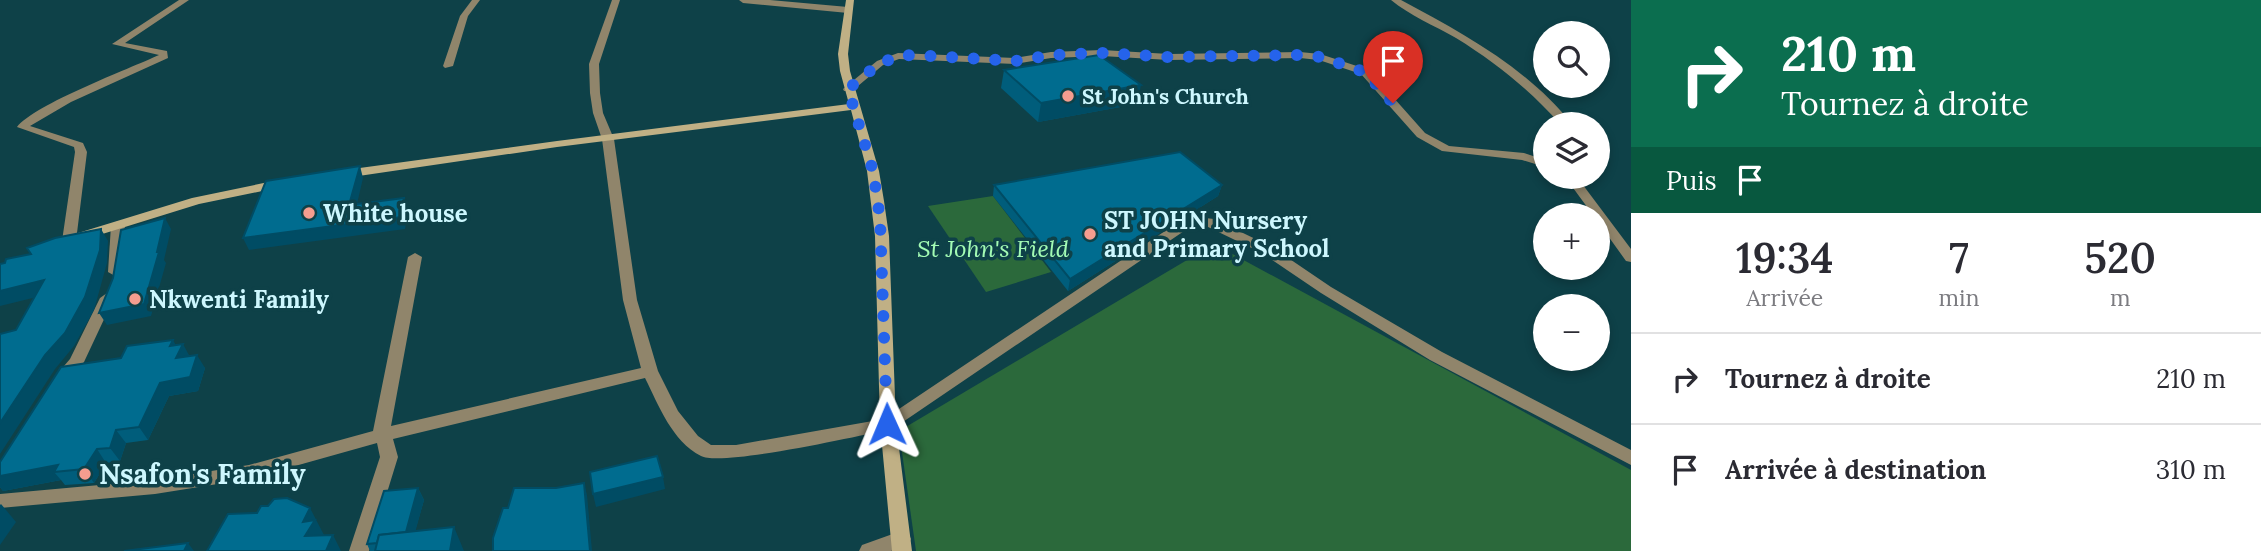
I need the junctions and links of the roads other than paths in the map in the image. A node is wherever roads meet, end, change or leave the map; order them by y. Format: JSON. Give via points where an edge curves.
{"nodes":[{"id":1,"x":185,"y":0,"type":"edge"},
{"id":2,"x":476,"y":0,"type":"edge"},
{"id":3,"x":615,"y":0,"type":"edge"},
{"id":4,"x":743,"y":0,"type":"edge"},
{"id":5,"x":1395,"y":0,"type":"edge"},
{"id":6,"x":849,"y":5,"type":"edge"},
{"id":7,"x":448,"y":66,"type":"dead end"},
{"id":8,"x":848,"y":89,"type":"junction"},
{"id":9,"x":853,"y":107,"type":"junction"},
{"id":10,"x":1556,"y":112,"type":"edge"},
{"id":11,"x":608,"y":139,"type":"junction"},
{"id":12,"x":1533,"y":161,"type":"edge"},
{"id":13,"x":338,"y":174,"type":"edge"},
{"id":14,"x":297,"y":180,"type":"edge"},
{"id":15,"x":1580,"y":189,"type":"edge"},
{"id":16,"x":118,"y":225,"type":"junction"},
{"id":17,"x":63,"y":243,"type":"joint"},
{"id":18,"x":415,"y":257,"type":"dead end"},
{"id":19,"x":1631,"y":258,"type":"edge"},
{"id":20,"x":650,"y":371,"type":"junction"},
{"id":21,"x":50,"y":395,"type":"edge"},
{"id":22,"x":887,"y":424,"type":"junction"},
{"id":23,"x":381,"y":435,"type":"junction"},
{"id":24,"x":1631,"y":458,"type":"edge"},
{"id":25,"x":0,"y":501,"type":"edge"},
{"id":26,"x":902,"y":545,"type":"edge"},
{"id":27,"x":359,"y":551,"type":"edge"},
{"id":28,"x":869,"y":551,"type":"edge"}],
"edges":[{"from":1,"to":17,"type":"street","via":[[117,44],[165,56],[57,105],[23,127],[79,145]]},
{"from":2,"to":7,"type":"street","via":[[464,16]]},
{"from":3,"to":11,"type":"street","via":[[594,64],[598,113]]},
{"from":4,"to":6,"type":"street"},
{"from":5,"to":10,"type":"street","via":[[1497,59]]},
{"from":6,"to":8,"type":"main road","via":[[843,54]]},
{"from":8,"to":9,"type":"main road"},
{"from":8,"to":12,"type":"street","via":[[880,63],[898,56],[1015,61],[1102,53],[1320,57],[1365,72],[1429,141],[1446,149]]},
{"from":9,"to":11,"type":"main road"},
{"from":9,"to":22,"type":"main road","via":[[873,171],[881,224]]},
{"from":11,"to":13,"type":"main road"},
{"from":11,"to":20,"type":"street","via":[[630,300]]},
{"from":14,"to":16,"type":"main road","via":[[195,201]]},
{"from":15,"to":19,"type":"street"},
{"from":16,"to":17,"type":"main road"},
{"from":16,"to":21,"type":"street","via":[[112,285],[76,362]]},
{"from":18,"to":23,"type":"street"},
{"from":20,"to":22,"type":"street","via":[[671,414],[692,441],[708,452],[736,452]]},
{"from":20,"to":23,"type":"street"},
{"from":22,"to":24,"type":"street","via":[[1073,297],[1196,221],[1209,222],[1268,250],[1436,356]]},
{"from":22,"to":26,"type":"main road"},
{"from":23,"to":25,"type":"street","via":[[209,479]]},
{"from":23,"to":27,"type":"street","via":[[389,457]]},
{"from":26,"to":28,"type":"street"}]}
